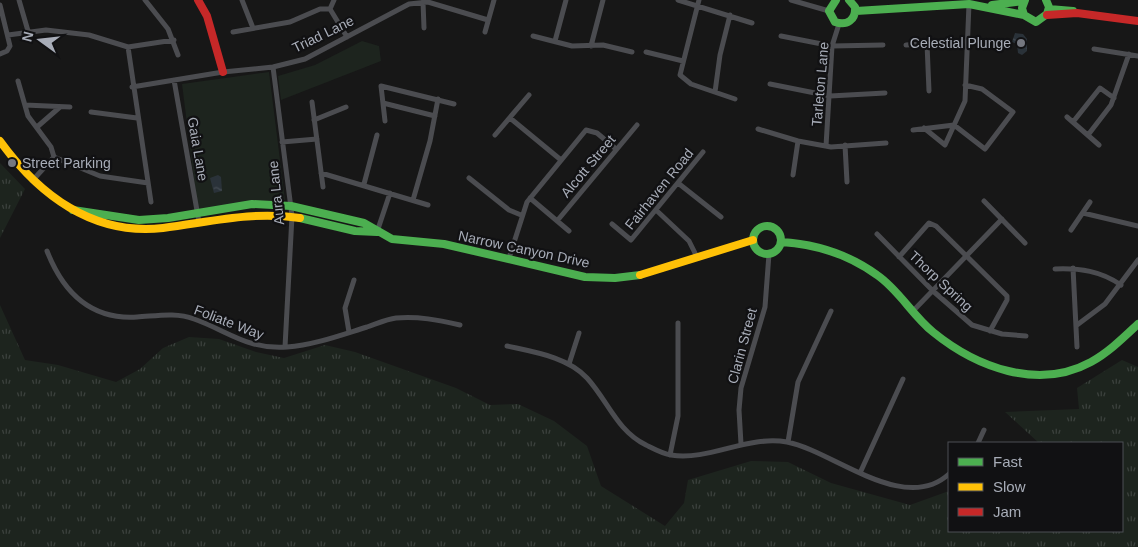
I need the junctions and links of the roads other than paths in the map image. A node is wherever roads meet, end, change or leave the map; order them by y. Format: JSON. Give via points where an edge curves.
{"nodes":[{"id":1,"x":19,"y":0,"type":"edge"},
{"id":2,"x":145,"y":0,"type":"edge"},
{"id":3,"x":198,"y":0,"type":"edge"},
{"id":4,"x":242,"y":0,"type":"edge"},
{"id":5,"x":334,"y":0,"type":"edge"},
{"id":6,"x":494,"y":0,"type":"edge"},
{"id":7,"x":566,"y":0,"type":"edge"},
{"id":8,"x":603,"y":0,"type":"edge"},
{"id":9,"x":678,"y":0,"type":"edge"},
{"id":10,"x":791,"y":0,"type":"edge"},
{"id":11,"x":836,"y":0,"type":"edge"},
{"id":12,"x":849,"y":0,"type":"edge"},
{"id":13,"x":1046,"y":0,"type":"edge"},
{"id":14,"x":1025,"y":1,"type":"edge"},
{"id":15,"x":409,"y":2,"type":"edge"},
{"id":16,"x":423,"y":2,"type":"junction"},
{"id":17,"x":699,"y":3,"type":"edge"},
{"id":18,"x":969,"y":4,"type":"junction"},
{"id":19,"x":0,"y":5,"type":"edge"},
{"id":20,"x":983,"y":6,"type":"junction"},
{"id":21,"x":330,"y":9,"type":"junction"},
{"id":22,"x":829,"y":11,"type":"junction"},
{"id":23,"x":856,"y":11,"type":"junction"},
{"id":24,"x":1048,"y":12,"type":"junction"},
{"id":25,"x":730,"y":15,"type":"junction"},
{"id":26,"x":1024,"y":15,"type":"junction"},
{"id":27,"x":488,"y":20,"type":"junction"},
{"id":28,"x":1138,"y":21,"type":"edge"},
{"id":29,"x":752,"y":23,"type":"dead end"},
{"id":30,"x":838,"y":24,"type":"junction"},
{"id":31,"x":253,"y":28,"type":"junction"},
{"id":32,"x":424,"y":28,"type":"dead end"},
{"id":33,"x":28,"y":32,"type":"junction"},
{"id":34,"x":233,"y":32,"type":"dead end"},
{"id":35,"x":485,"y":32,"type":"dead end"},
{"id":36,"x":8,"y":35,"type":"junction"},
{"id":37,"x":533,"y":36,"type":"dead end"},
{"id":38,"x":781,"y":36,"type":"dead end"},
{"id":39,"x":347,"y":37,"type":"junction"},
{"id":40,"x":174,"y":40,"type":"junction"},
{"id":41,"x":555,"y":41,"type":"junction"},
{"id":42,"x":966,"y":41,"type":"junction"},
{"id":43,"x":927,"y":44,"type":"junction"},
{"id":44,"x":883,"y":45,"type":"dead end"},
{"id":45,"x":906,"y":45,"type":"dead end"},
{"id":46,"x":591,"y":46,"type":"junction"},
{"id":47,"x":832,"y":46,"type":"junction"},
{"id":48,"x":128,"y":47,"type":"junction"},
{"id":49,"x":1094,"y":49,"type":"dead end"},
{"id":50,"x":632,"y":52,"type":"dead end"},
{"id":51,"x":646,"y":52,"type":"dead end"},
{"id":52,"x":0,"y":54,"type":"edge"},
{"id":53,"x":1129,"y":54,"type":"junction"},
{"id":54,"x":178,"y":55,"type":"dead end"},
{"id":55,"x":1138,"y":56,"type":"edge"},
{"id":56,"x":683,"y":61,"type":"junction"},
{"id":57,"x":273,"y":66,"type":"junction"},
{"id":58,"x":223,"y":72,"type":"junction"},
{"id":59,"x":174,"y":80,"type":"junction"},
{"id":60,"x":18,"y":81,"type":"dead end"},
{"id":61,"x":770,"y":84,"type":"dead end"},
{"id":62,"x":965,"y":85,"type":"junction"},
{"id":63,"x":132,"y":87,"type":"junction"},
{"id":64,"x":929,"y":91,"type":"dead end"},
{"id":65,"x":715,"y":92,"type":"junction"},
{"id":66,"x":885,"y":93,"type":"dead end"},
{"id":67,"x":529,"y":95,"type":"dead end"},
{"id":68,"x":830,"y":96,"type":"junction"},
{"id":69,"x":1114,"y":98,"type":"junction"},
{"id":70,"x":438,"y":99,"type":"junction"},
{"id":71,"x":735,"y":99,"type":"dead end"},
{"id":72,"x":312,"y":102,"type":"dead end"},
{"id":73,"x":383,"y":103,"type":"junction"},
{"id":74,"x":454,"y":104,"type":"dead end"},
{"id":75,"x":25,"y":105,"type":"junction"},
{"id":76,"x":60,"y":107,"type":"junction"},
{"id":77,"x":70,"y":107,"type":"dead end"},
{"id":78,"x":346,"y":107,"type":"dead end"},
{"id":79,"x":91,"y":112,"type":"dead end"},
{"id":80,"x":435,"y":116,"type":"junction"},
{"id":81,"x":1067,"y":117,"type":"dead end"},
{"id":82,"x":137,"y":118,"type":"junction"},
{"id":83,"x":510,"y":118,"type":"junction"},
{"id":84,"x":314,"y":120,"type":"junction"},
{"id":85,"x":385,"y":121,"type":"dead end"},
{"id":86,"x":1073,"y":122,"type":"junction"},
{"id":87,"x":637,"y":125,"type":"dead end"},
{"id":88,"x":954,"y":125,"type":"junction"},
{"id":89,"x":37,"y":127,"type":"junction"},
{"id":90,"x":924,"y":128,"type":"junction"},
{"id":91,"x":758,"y":129,"type":"dead end"},
{"id":92,"x":913,"y":130,"type":"dead end"},
{"id":93,"x":377,"y":135,"type":"dead end"},
{"id":94,"x":495,"y":135,"type":"dead end"},
{"id":95,"x":1088,"y":135,"type":"junction"},
{"id":96,"x":317,"y":139,"type":"junction"},
{"id":97,"x":0,"y":141,"type":"edge"},
{"id":98,"x":798,"y":141,"type":"junction"},
{"id":99,"x":282,"y":142,"type":"junction"},
{"id":100,"x":886,"y":143,"type":"dead end"},
{"id":101,"x":1099,"y":144,"type":"dead end"},
{"id":102,"x":826,"y":146,"type":"junction"},
{"id":103,"x":845,"y":146,"type":"junction"},
{"id":104,"x":616,"y":149,"type":"junction"},
{"id":105,"x":703,"y":152,"type":"dead end"},
{"id":106,"x":54,"y":157,"type":"junction"},
{"id":107,"x":561,"y":160,"type":"junction"},
{"id":108,"x":321,"y":173,"type":"junction"},
{"id":109,"x":793,"y":175,"type":"dead end"},
{"id":110,"x":469,"y":178,"type":"dead end"},
{"id":111,"x":32,"y":181,"type":"junction"},
{"id":112,"x":847,"y":182,"type":"dead end"},
{"id":113,"x":148,"y":183,"type":"junction"},
{"id":114,"x":678,"y":183,"type":"junction"},
{"id":115,"x":364,"y":184,"type":"junction"},
{"id":116,"x":323,"y":187,"type":"dead end"},
{"id":117,"x":390,"y":193,"type":"junction"},
{"id":118,"x":530,"y":198,"type":"junction"},
{"id":119,"x":413,"y":200,"type":"junction"},
{"id":120,"x":984,"y":201,"type":"dead end"},
{"id":121,"x":152,"y":202,"type":"dead end"},
{"id":122,"x":1090,"y":202,"type":"dead end"},
{"id":123,"x":428,"y":204,"type":"dead end"},
{"id":124,"x":291,"y":206,"type":"junction"},
{"id":125,"x":72,"y":210,"type":"junction"},
{"id":126,"x":656,"y":210,"type":"junction"},
{"id":127,"x":197,"y":213,"type":"junction"},
{"id":128,"x":1083,"y":213,"type":"junction"},
{"id":129,"x":521,"y":215,"type":"junction"},
{"id":130,"x":292,"y":216,"type":"junction"},
{"id":131,"x":721,"y":217,"type":"dead end"},
{"id":132,"x":1002,"y":219,"type":"junction"},
{"id":133,"x":557,"y":221,"type":"junction"},
{"id":134,"x":199,"y":222,"type":"junction"},
{"id":135,"x":612,"y":224,"type":"dead end"},
{"id":136,"x":1138,"y":226,"type":"edge"},
{"id":137,"x":1071,"y":230,"type":"dead end"},
{"id":138,"x":569,"y":231,"type":"dead end"},
{"id":139,"x":377,"y":232,"type":"junction"},
{"id":140,"x":877,"y":234,"type":"dead end"},
{"id":141,"x":753,"y":240,"type":"junction"},
{"id":142,"x":782,"y":242,"type":"junction"},
{"id":143,"x":1025,"y":242,"type":"dead end"},
{"id":144,"x":47,"y":251,"type":"dead end"},
{"id":145,"x":769,"y":254,"type":"junction"},
{"id":146,"x":966,"y":254,"type":"junction"},
{"id":147,"x":697,"y":256,"type":"junction"},
{"id":148,"x":899,"y":257,"type":"junction"},
{"id":149,"x":509,"y":258,"type":"junction"},
{"id":150,"x":1138,"y":262,"type":"edge"},
{"id":151,"x":1073,"y":268,"type":"junction"},
{"id":152,"x":1055,"y":269,"type":"dead end"},
{"id":153,"x":354,"y":280,"type":"dead end"},
{"id":154,"x":1121,"y":285,"type":"junction"},
{"id":155,"x":933,"y":291,"type":"junction"},
{"id":156,"x":832,"y":311,"type":"dead end"},
{"id":157,"x":913,"y":311,"type":"junction"},
{"id":158,"x":678,"y":323,"type":"dead end"},
{"id":159,"x":460,"y":325,"type":"dead end"},
{"id":160,"x":1077,"y":326,"type":"junction"},
{"id":161,"x":1136,"y":329,"type":"edge"},
{"id":162,"x":990,"y":331,"type":"junction"},
{"id":163,"x":349,"y":332,"type":"junction"},
{"id":164,"x":579,"y":333,"type":"dead end"},
{"id":165,"x":1026,"y":336,"type":"dead end"},
{"id":166,"x":507,"y":346,"type":"dead end"},
{"id":167,"x":1077,"y":347,"type":"dead end"},
{"id":168,"x":285,"y":348,"type":"junction"},
{"id":169,"x":569,"y":364,"type":"junction"},
{"id":170,"x":903,"y":378,"type":"dead end"},
{"id":171,"x":984,"y":430,"type":"dead end"},
{"id":172,"x":788,"y":442,"type":"junction"},
{"id":173,"x":978,"y":442,"type":"edge"},
{"id":174,"x":741,"y":444,"type":"junction"},
{"id":175,"x":670,"y":455,"type":"junction"},
{"id":176,"x":860,"y":474,"type":"junction"},
{"id":177,"x":948,"y":475,"type":"edge"}],
"edges":[{"from":1,"to":33,"type":"street"},
{"from":2,"to":40,"type":"street"},
{"from":3,"to":58,"type":"street","via":[[207,16]]},
{"from":4,"to":31,"type":"street"},
{"from":5,"to":21,"type":"street"},
{"from":6,"to":27,"type":"street"},
{"from":7,"to":41,"type":"street"},
{"from":8,"to":46,"type":"street"},
{"from":9,"to":17,"type":"street"},
{"from":10,"to":22,"type":"street"},
{"from":11,"to":22,"type":"street"},
{"from":12,"to":23,"type":"street"},
{"from":13,"to":24,"type":"street"},
{"from":14,"to":20,"type":"street"},
{"from":14,"to":26,"type":"street"},
{"from":15,"to":16,"type":"street","name":"Triad Lane"},
{"from":15,"to":39,"type":"street","name":"Triad Lane"},
{"from":16,"to":27,"type":"street","name":"Triad Lane"},
{"from":16,"to":32,"type":"street"},
{"from":17,"to":25,"type":"street"},
{"from":17,"to":56,"type":"street"},
{"from":18,"to":20,"type":"street"},
{"from":18,"to":23,"type":"street"},
{"from":18,"to":42,"type":"street"},
{"from":19,"to":36,"type":"street"},
{"from":20,"to":26,"type":"street"},
{"from":21,"to":31,"type":"street","via":[[320,9],[290,22]]},
{"from":21,"to":39,"type":"street"},
{"from":22,"to":30,"type":"street"},
{"from":23,"to":30,"type":"street","via":[[850,22]]},
{"from":24,"to":26,"type":"street","via":[[1036,22]]},
{"from":24,"to":28,"type":"street"},
{"from":25,"to":29,"type":"street"},
{"from":25,"to":65,"type":"street"},
{"from":27,"to":35,"type":"street"},
{"from":30,"to":47,"type":"street","name":"Tarleton Lane"},
{"from":31,"to":34,"type":"street"},
{"from":33,"to":36,"type":"street"},
{"from":33,"to":48,"type":"street","via":[[46,30],[89,35]]},
{"from":36,"to":52,"type":"street","via":[[9,48]]},
{"from":37,"to":41,"type":"street"},
{"from":38,"to":47,"type":"street"},
{"from":39,"to":57,"type":"street","name":"Triad Lane","via":[[305,59]]},
{"from":40,"to":48,"type":"street"},
{"from":40,"to":54,"type":"street"},
{"from":41,"to":46,"type":"street","via":[[572,46]]},
{"from":42,"to":43,"type":"street"},
{"from":42,"to":62,"type":"street"},
{"from":43,"to":45,"type":"street"},
{"from":43,"to":64,"type":"street"},
{"from":44,"to":47,"type":"street"},
{"from":46,"to":50,"type":"street","via":[[603,45]]},
{"from":47,"to":68,"type":"street","name":"Tarleton Lane"},
{"from":48,"to":63,"type":"street"},
{"from":49,"to":53,"type":"street"},
{"from":51,"to":56,"type":"street"},
{"from":53,"to":55,"type":"street"},
{"from":53,"to":69,"type":"street"},
{"from":56,"to":65,"type":"street","via":[[680,75],[691,84]]},
{"from":57,"to":58,"type":"street","name":"Triad Lane"},
{"from":57,"to":99,"type":"street","name":"Aura Lane"},
{"from":58,"to":59,"type":"street","name":"Triad Lane"},
{"from":59,"to":63,"type":"street","name":"Triad Lane"},
{"from":59,"to":127,"type":"street","name":"Gaia Lane"},
{"from":60,"to":75,"type":"street"},
{"from":61,"to":68,"type":"street"},
{"from":62,"to":88,"type":"street","via":[[965,101]]},
{"from":62,"to":88,"type":"street","via":[[982,90],[1013,112],[984,148]]},
{"from":63,"to":82,"type":"street"},
{"from":65,"to":71,"type":"street"},
{"from":66,"to":68,"type":"street"},
{"from":67,"to":83,"type":"street"},
{"from":68,"to":102,"type":"street","name":"Tarleton Lane"},
{"from":69,"to":86,"type":"street","via":[[1100,88]]},
{"from":69,"to":95,"type":"street"},
{"from":70,"to":73,"type":"street","via":[[381,86]]},
{"from":70,"to":74,"type":"street"},
{"from":70,"to":80,"type":"street"},
{"from":72,"to":84,"type":"street"},
{"from":73,"to":80,"type":"street"},
{"from":73,"to":85,"type":"street"},
{"from":75,"to":76,"type":"street"},
{"from":75,"to":89,"type":"street","via":[[28,116]]},
{"from":76,"to":77,"type":"street"},
{"from":76,"to":89,"type":"street"},
{"from":78,"to":84,"type":"street"},
{"from":79,"to":82,"type":"street"},
{"from":80,"to":119,"type":"street"},
{"from":81,"to":86,"type":"street"},
{"from":82,"to":113,"type":"street"},
{"from":83,"to":94,"type":"street"},
{"from":83,"to":107,"type":"street"},
{"from":84,"to":96,"type":"street"},
{"from":86,"to":95,"type":"street"},
{"from":87,"to":104,"type":"street","name":"Alcott Street"},
{"from":88,"to":90,"type":"street"},
{"from":88,"to":90,"type":"street","via":[[945,145]]},
{"from":89,"to":106,"type":"street","via":[[51,146]]},
{"from":90,"to":92,"type":"street"},
{"from":91,"to":98,"type":"street"},
{"from":93,"to":115,"type":"street"},
{"from":95,"to":101,"type":"street"},
{"from":96,"to":99,"type":"street"},
{"from":96,"to":108,"type":"street"},
{"from":97,"to":111,"type":"street","name":"Narrow Canyon Drive"},
{"from":98,"to":102,"type":"street"},
{"from":98,"to":109,"type":"street"},
{"from":99,"to":124,"type":"street","name":"Aura Lane"},
{"from":100,"to":103,"type":"street"},
{"from":102,"to":103,"type":"street"},
{"from":103,"to":112,"type":"street"},
{"from":104,"to":107,"type":"street","via":[[597,133],[586,130]]},
{"from":104,"to":133,"type":"street","name":"Alcott Street"},
{"from":105,"to":114,"type":"street","name":"Fairhaven Road"},
{"from":106,"to":111,"type":"street"},
{"from":106,"to":113,"type":"street","via":[[100,176]]},
{"from":107,"to":118,"type":"street"},
{"from":108,"to":115,"type":"street"},
{"from":108,"to":116,"type":"street"},
{"from":110,"to":129,"type":"street","via":[[509,210]]},
{"from":111,"to":125,"type":"street","name":"Narrow Canyon Drive"},
{"from":113,"to":121,"type":"street"},
{"from":114,"to":126,"type":"street","name":"Fairhaven Road"},
{"from":114,"to":131,"type":"street"},
{"from":115,"to":117,"type":"street"},
{"from":117,"to":119,"type":"street"},
{"from":117,"to":139,"type":"street"},
{"from":118,"to":129,"type":"street"},
{"from":118,"to":133,"type":"street"},
{"from":119,"to":123,"type":"street"},
{"from":120,"to":132,"type":"street"},
{"from":122,"to":128,"type":"street"},
{"from":124,"to":127,"type":"street","name":"Narrow Canyon Drive","via":[[252,204]]},
{"from":124,"to":130,"type":"street","name":"Aura Lane"},
{"from":124,"to":139,"type":"street","name":"Narrow Canyon Drive","via":[[364,223]]},
{"from":125,"to":127,"type":"street","name":"Narrow Canyon Drive","via":[[139,220]]},
{"from":125,"to":134,"type":"street","name":"Narrow Canyon Drive","via":[[90,221],[122,229],[150,229]]},
{"from":126,"to":135,"type":"street","name":"Fairhaven Road","via":[[631,240]]},
{"from":126,"to":147,"type":"street","via":[[689,241]]},
{"from":127,"to":134,"type":"street","name":"Gaia Lane"},
{"from":128,"to":136,"type":"street"},
{"from":128,"to":137,"type":"street"},
{"from":129,"to":149,"type":"street"},
{"from":130,"to":134,"type":"street","name":"Narrow Canyon Drive","via":[[246,214]]},
{"from":130,"to":139,"type":"street","name":"Narrow Canyon Drive","via":[[360,234]]},
{"from":130,"to":168,"type":"street","name":"Aura Lane"},
{"from":132,"to":143,"type":"street"},
{"from":132,"to":146,"type":"street"},
{"from":133,"to":138,"type":"street"},
{"from":139,"to":149,"type":"street","name":"Narrow Canyon Drive","via":[[392,239],[444,244]]},
{"from":140,"to":148,"type":"street","name":"Thorp Spring"},
{"from":141,"to":142,"type":"street","name":"Narrow Canyon Drive","via":[[755,231],[768,225],[780,232]]},
{"from":141,"to":145,"type":"street","via":[[756,249]]},
{"from":141,"to":147,"type":"street","name":"Narrow Canyon Drive"},
{"from":142,"to":145,"type":"street"},
{"from":142,"to":157,"type":"street","via":[[806,242],[855,260],[879,276]]},
{"from":144,"to":168,"type":"street","name":"Foliate Way","via":[[55,270],[69,289],[87,306],[106,316],[173,315],[193,318],[242,341],[262,347]]},
{"from":145,"to":174,"type":"street","name":"Clarin Street","via":[[765,307],[741,388]]},
{"from":146,"to":148,"type":"street","via":[[929,223]]},
{"from":146,"to":155,"type":"street"},
{"from":146,"to":162,"type":"street","via":[[1007,296]]},
{"from":147,"to":149,"type":"street","name":"Narrow Canyon Drive","via":[[643,275],[615,278],[549,270]]},
{"from":148,"to":155,"type":"street","name":"Thorp Spring"},
{"from":150,"to":154,"type":"street"},
{"from":151,"to":152,"type":"street"},
{"from":151,"to":154,"type":"street","via":[[1108,276]]},
{"from":151,"to":160,"type":"street"},
{"from":153,"to":163,"type":"street","via":[[345,308]]},
{"from":154,"to":160,"type":"street","via":[[1105,304]]},
{"from":155,"to":157,"type":"street"},
{"from":155,"to":162,"type":"street","name":"Thorp Spring","via":[[972,325]]},
{"from":156,"to":172,"type":"street","via":[[798,382]]},
{"from":157,"to":161,"type":"street","via":[[962,354],[1011,373],[1051,376],[1087,366]]},
{"from":158,"to":175,"type":"street","via":[[678,416]]},
{"from":159,"to":163,"type":"street","name":"Foliate Way","via":[[428,318],[394,318]]},
{"from":160,"to":167,"type":"street"},
{"from":162,"to":165,"type":"street","name":"Thorp Spring"},
{"from":163,"to":168,"type":"street","name":"Foliate Way","via":[[308,345]]},
{"from":164,"to":169,"type":"street"},
{"from":166,"to":169,"type":"street"},
{"from":169,"to":175,"type":"street","via":[[586,377],[618,424],[644,444]]},
{"from":170,"to":176,"type":"street"},
{"from":171,"to":173,"type":"street"},
{"from":172,"to":174,"type":"street"},
{"from":172,"to":176,"type":"street"},
{"from":174,"to":175,"type":"street","via":[[698,455]]},
{"from":176,"to":177,"type":"street","via":[[876,482],[901,487],[927,486]]}]}
